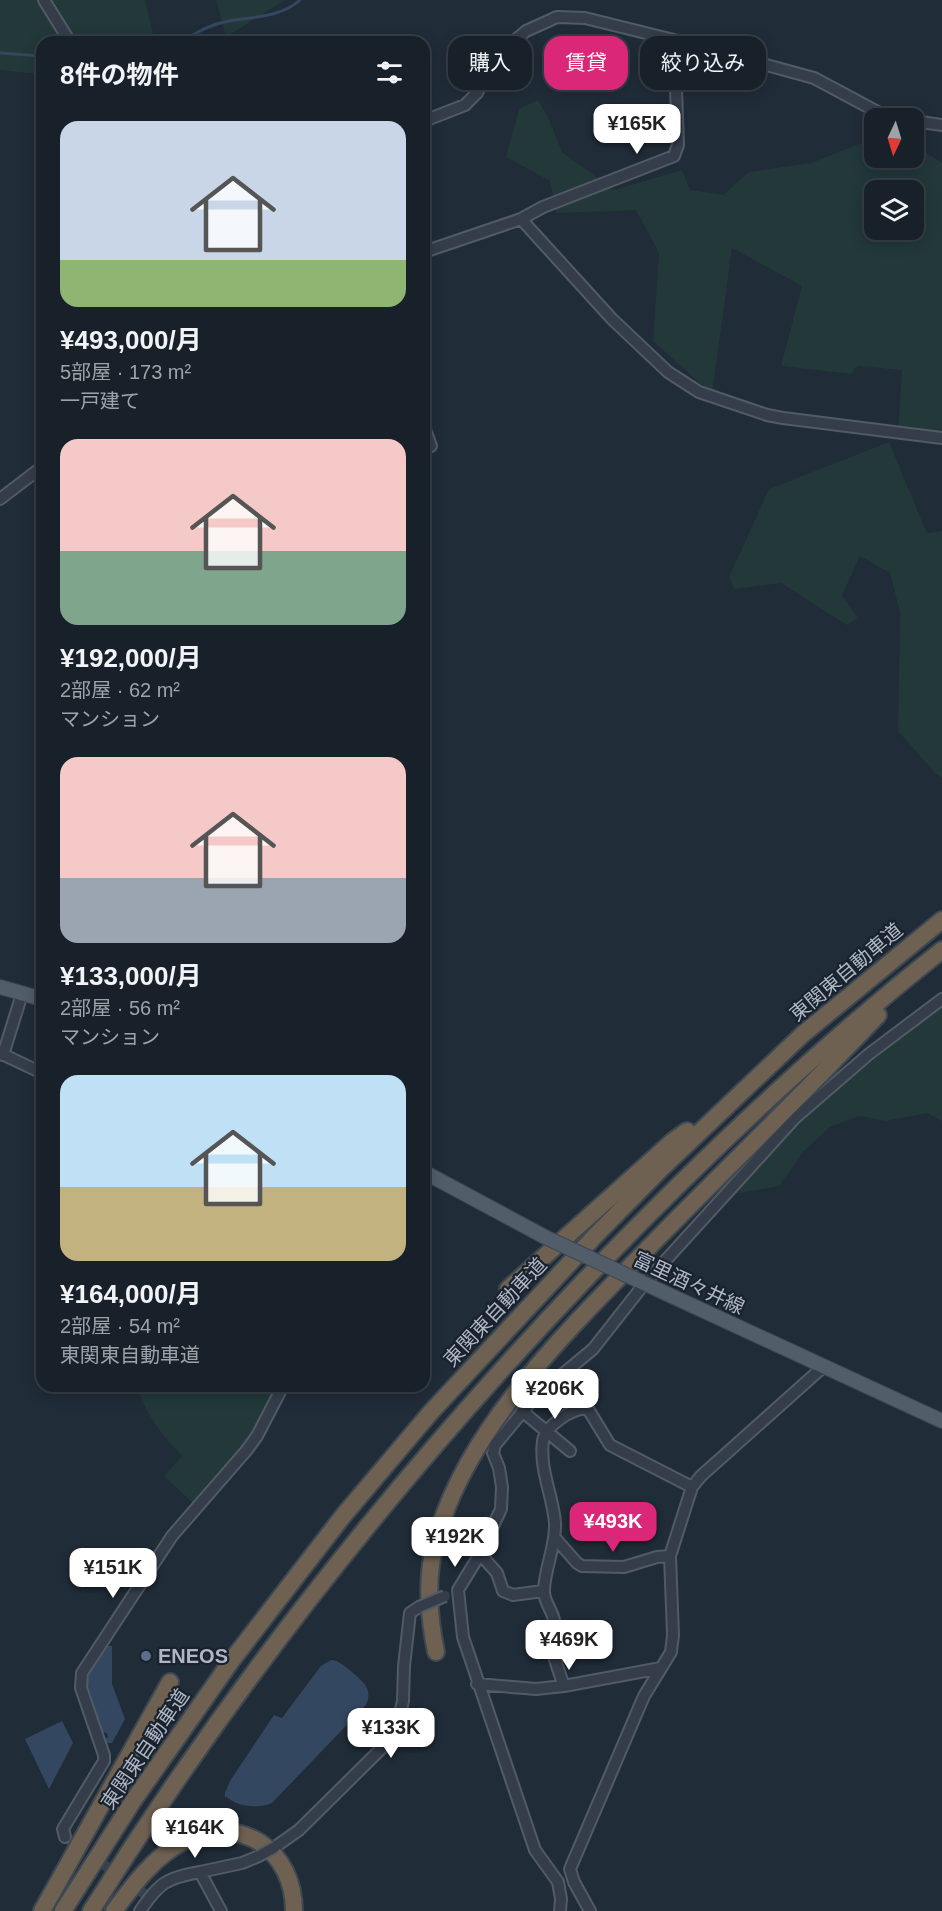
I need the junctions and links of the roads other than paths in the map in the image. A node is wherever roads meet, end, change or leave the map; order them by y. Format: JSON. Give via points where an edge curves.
{"nodes":[{"id":1,"x":44,"y":0,"type":"edge"},
{"id":2,"x":66,"y":36,"type":"edge"},
{"id":3,"x":658,"y":36,"type":"edge"},
{"id":4,"x":766,"y":65,"type":"edge"},
{"id":5,"x":676,"y":90,"type":"edge"},
{"id":6,"x":870,"y":108,"type":"edge"},
{"id":7,"x":430,"y":119,"type":"edge"},
{"id":8,"x":924,"y":122,"type":"edge"},
{"id":9,"x":942,"y":125,"type":"edge"},
{"id":10,"x":521,"y":219,"type":"junction"},
{"id":11,"x":430,"y":250,"type":"edge"},
{"id":12,"x":942,"y":438,"type":"edge"},
{"id":13,"x":36,"y":472,"type":"edge"},
{"id":14,"x":0,"y":499,"type":"edge"},
{"id":15,"x":942,"y":920,"type":"edge"},
{"id":16,"x":939,"y":952,"type":"edge"},
{"id":17,"x":0,"y":987,"type":"edge"},
{"id":18,"x":22,"y":994,"type":"junction"},
{"id":19,"x":36,"y":998,"type":"edge"},
{"id":20,"x":942,"y":999,"type":"edge"},
{"id":21,"x":2,"y":1054,"type":"edge"},
{"id":22,"x":36,"y":1069,"type":"edge"},
{"id":23,"x":745,"y":1088,"type":"junction"},
{"id":24,"x":430,"y":1175,"type":"edge"},
{"id":25,"x":641,"y":1282,"type":"junction"},
{"id":26,"x":508,"y":1289,"type":"dead end"},
{"id":27,"x":823,"y":1367,"type":"junction"},
{"id":28,"x":280,"y":1392,"type":"edge"},
{"id":29,"x":522,"y":1411,"type":"junction"},
{"id":30,"x":942,"y":1421,"type":"edge"},
{"id":31,"x":546,"y":1431,"type":"junction"},
{"id":32,"x":570,"y":1451,"type":"dead end"},
{"id":33,"x":692,"y":1487,"type":"junction"},
{"id":34,"x":555,"y":1538,"type":"junction"},
{"id":35,"x":480,"y":1554,"type":"junction"},
{"id":36,"x":670,"y":1556,"type":"junction"},
{"id":37,"x":458,"y":1590,"type":"junction"},
{"id":38,"x":543,"y":1592,"type":"junction"},
{"id":39,"x":436,"y":1652,"type":"dead end"},
{"id":40,"x":661,"y":1668,"type":"junction"},
{"id":41,"x":170,"y":1682,"type":"dead end"},
{"id":42,"x":477,"y":1684,"type":"junction"},
{"id":43,"x":564,"y":1686,"type":"junction"},
{"id":44,"x":65,"y":1837,"type":"dead end"},
{"id":45,"x":570,"y":1869,"type":"junction"},
{"id":46,"x":551,"y":1870,"type":"junction"},
{"id":47,"x":200,"y":1872,"type":"junction"},
{"id":48,"x":42,"y":1911,"type":"edge"},
{"id":49,"x":63,"y":1911,"type":"edge"},
{"id":50,"x":91,"y":1911,"type":"edge"},
{"id":51,"x":114,"y":1911,"type":"edge"},
{"id":52,"x":140,"y":1911,"type":"edge"},
{"id":53,"x":221,"y":1911,"type":"edge"},
{"id":54,"x":294,"y":1911,"type":"edge"},
{"id":55,"x":560,"y":1911,"type":"edge"},
{"id":56,"x":590,"y":1911,"type":"edge"}],
"edges":[{"from":1,"to":2,"type":"street"},
{"from":3,"to":7,"type":"street","via":[[585,18],[557,17],[526,31],[507,48],[465,105]]},
{"from":4,"to":6,"type":"street","via":[[814,78]]},
{"from":5,"to":10,"type":"street","via":[[678,146],[674,156]]},
{"from":8,"to":9,"type":"street"},
{"from":10,"to":11,"type":"street"},
{"from":10,"to":12,"type":"street","via":[[612,319],[668,372],[699,392],[767,415]]},
{"from":13,"to":14,"type":"street"},
{"from":15,"to":23,"type":"highway","name":"東関東自動車道","via":[[803,1034]]},
{"from":16,"to":39,"type":"highway","via":[[575,1324],[515,1392],[460,1480],[434,1548],[429,1584]]},
{"from":16,"to":50,"type":"highway","via":[[762,1104],[697,1167],[451,1426],[365,1529],[254,1673],[159,1806]]},
{"from":17,"to":18,"type":"main road"},
{"from":18,"to":19,"type":"main road"},
{"from":18,"to":21,"type":"street"},
{"from":20,"to":25,"type":"street","via":[[869,1054],[795,1118]]},
{"from":21,"to":22,"type":"street"},
{"from":23,"to":26,"type":"highway","via":[[673,1141]]},
{"from":23,"to":49,"type":"highway","name":"東関東自動車道","via":[[578,1253],[431,1412],[343,1516],[200,1704]]},
{"from":24,"to":25,"type":"main road","name":"富里酒々井線","bridge":true,"via":[[545,1237]]},
{"from":25,"to":27,"type":"main road","name":"富里酒々井線"},
{"from":25,"to":29,"type":"street","via":[[593,1349]]},
{"from":27,"to":30,"type":"main road","name":"富里酒々井線"},
{"from":27,"to":33,"type":"street"},
{"from":28,"to":44,"type":"street","via":[[257,1436],[172,1536],[82,1673],[81,1688],[104,1761],[63,1828]]},
{"from":29,"to":31,"type":"street"},
{"from":29,"to":35,"type":"street","via":[[495,1444],[493,1453],[502,1487],[501,1509]]},
{"from":31,"to":32,"type":"street"},
{"from":31,"to":33,"type":"street","via":[[561,1418],[588,1409],[610,1445]]},
{"from":31,"to":34,"type":"street","via":[[543,1460]]},
{"from":33,"to":36,"type":"street"},
{"from":34,"to":36,"type":"street","via":[[582,1566],[624,1567]]},
{"from":34,"to":38,"type":"street"},
{"from":35,"to":37,"type":"street"},
{"from":35,"to":38,"type":"street","via":[[497,1573],[503,1591],[513,1595]]},
{"from":36,"to":40,"type":"street","via":[[673,1635],[671,1652]]},
{"from":37,"to":42,"type":"street","via":[[463,1637]]},
{"from":37,"to":47,"type":"street","bridge":true,"via":[[411,1613],[403,1701],[396,1731],[383,1747],[299,1830],[275,1847],[242,1863]]},
{"from":38,"to":43,"type":"street","via":[[553,1618],[552,1647]]},
{"from":40,"to":43,"type":"street"},
{"from":40,"to":45,"type":"street","via":[[644,1696]]},
{"from":41,"to":48,"type":"highway"},
{"from":42,"to":43,"type":"street","via":[[537,1689]]},
{"from":42,"to":46,"type":"street","via":[[535,1850]]},
{"from":45,"to":46,"type":"street"},
{"from":45,"to":56,"type":"street"},
{"from":46,"to":55,"type":"street","via":[[558,1882]]},
{"from":47,"to":52,"type":"street","via":[[173,1877],[156,1888]]},
{"from":47,"to":53,"type":"street"},
{"from":51,"to":54,"type":"highway","via":[[135,1882],[170,1850],[187,1840],[224,1832],[260,1842],[280,1860],[290,1881]]}]}
